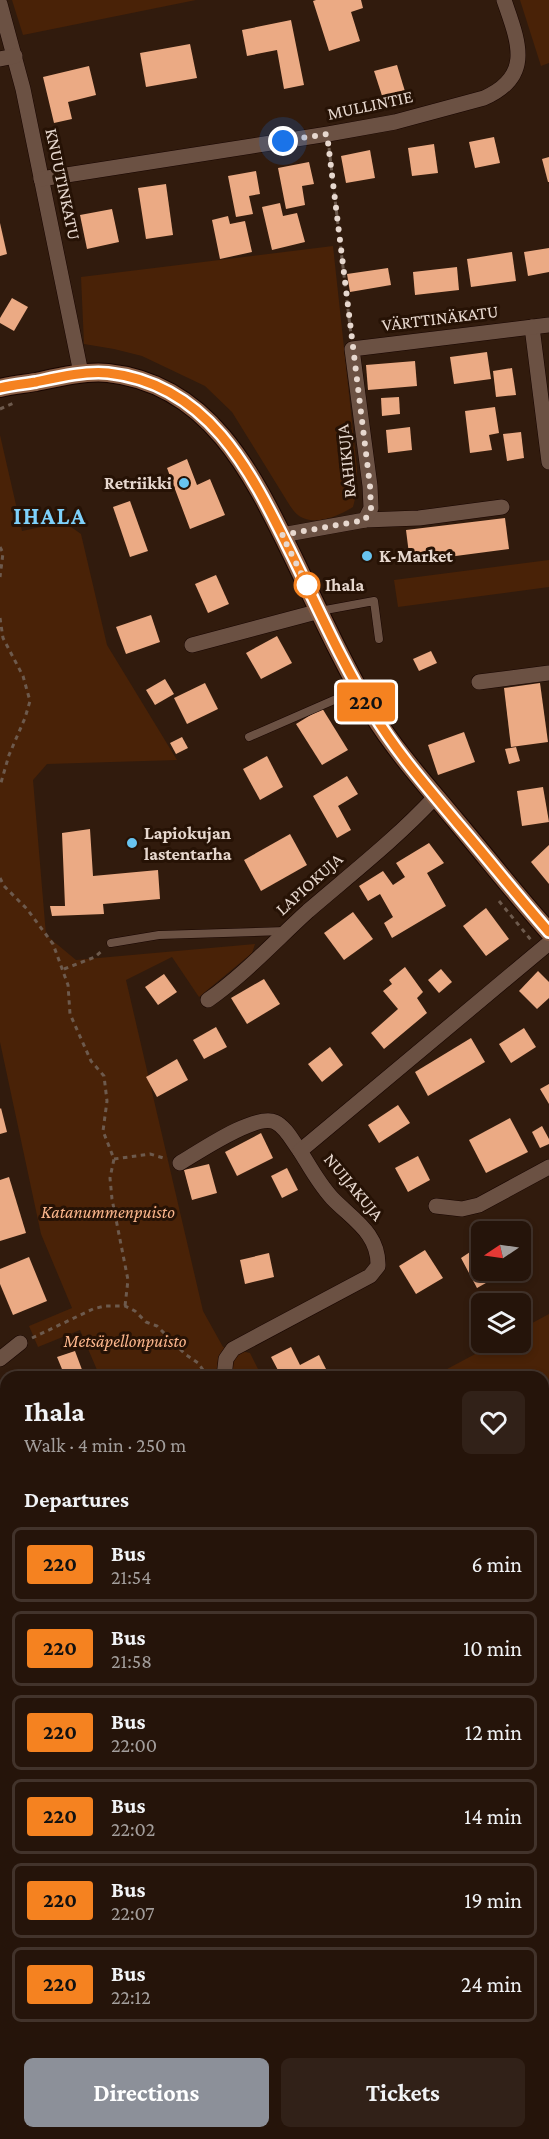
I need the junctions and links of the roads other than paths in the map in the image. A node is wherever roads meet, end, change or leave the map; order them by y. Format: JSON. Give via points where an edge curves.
{"nodes":[{"id":1,"x":504,"y":0,"type":"edge"},
{"id":2,"x":0,"y":4,"type":"edge"},
{"id":3,"x":15,"y":56,"type":"junction"},
{"id":4,"x":0,"y":59,"type":"edge"},
{"id":5,"x":41,"y":179,"type":"junction"},
{"id":6,"x":549,"y":325,"type":"edge"},
{"id":7,"x":532,"y":327,"type":"junction"},
{"id":8,"x":352,"y":348,"type":"joint"},
{"id":9,"x":81,"y":373,"type":"junction"},
{"id":10,"x":0,"y":388,"type":"edge"},
{"id":11,"x":549,"y":462,"type":"edge"},
{"id":12,"x":502,"y":507,"type":"dead end"},
{"id":13,"x":365,"y":520,"type":"junction"},
{"id":14,"x":282,"y":535,"type":"junction"},
{"id":15,"x":320,"y":611,"type":"junction"},
{"id":16,"x":378,"y":639,"type":"dead end"},
{"id":17,"x":192,"y":645,"type":"dead end"},
{"id":18,"x":549,"y":673,"type":"edge"},
{"id":19,"x":479,"y":682,"type":"dead end"},
{"id":20,"x":359,"y":689,"type":"junction"},
{"id":21,"x":249,"y":737,"type":"dead end"},
{"id":22,"x":435,"y":797,"type":"junction"},
{"id":23,"x":286,"y":931,"type":"junction"},
{"id":24,"x":549,"y":932,"type":"edge"},
{"id":25,"x":111,"y":943,"type":"road end"},
{"id":26,"x":549,"y":944,"type":"edge"},
{"id":27,"x":208,"y":1000,"type":"dead end"},
{"id":28,"x":300,"y":1151,"type":"junction"},
{"id":29,"x":180,"y":1163,"type":"road end"},
{"id":30,"x":549,"y":1167,"type":"edge"},
{"id":31,"x":436,"y":1206,"type":"dead end"},
{"id":32,"x":20,"y":1343,"type":"road end"},
{"id":33,"x":0,"y":1359,"type":"edge"},
{"id":34,"x":225,"y":1371,"type":"edge"}],
"edges":[{"from":1,"to":5,"type":"street","name":"MULLINTIE","via":[[520,54],[516,70],[498,92],[395,122]]},
{"from":2,"to":3,"type":"street","name":"KNUUTINKATU"},
{"from":3,"to":4,"type":"street"},
{"from":3,"to":5,"type":"street","name":"KNUUTINKATU"},
{"from":5,"to":9,"type":"street","name":"KNUUTINKATU"},
{"from":6,"to":7,"type":"street","name":"VÄRTTINÄKATU"},
{"from":7,"to":8,"type":"street","name":"VÄRTTINÄKATU"},
{"from":7,"to":11,"type":"street"},
{"from":8,"to":13,"type":"street","name":"RAHIKUJA","via":[[370,486],[371,508]]},
{"from":9,"to":10,"type":"street"},
{"from":9,"to":14,"type":"street","via":[[105,373],[146,382],[186,402],[213,425],[239,458]]},
{"from":12,"to":13,"type":"street","via":[[419,518]]},
{"from":13,"to":14,"type":"street","name":"RAHIKUJA"},
{"from":14,"to":15,"type":"street"},
{"from":15,"to":16,"type":"lane","via":[[374,601]]},
{"from":15,"to":17,"type":"street"},
{"from":15,"to":20,"type":"street"},
{"from":18,"to":19,"type":"street"},
{"from":20,"to":21,"type":"lane"},
{"from":20,"to":22,"type":"street","via":[[394,745]]},
{"from":22,"to":23,"type":"street","name":"LAPIOKUJA"},
{"from":22,"to":24,"type":"street"},
{"from":23,"to":25,"type":"lane","via":[[159,935]]},
{"from":23,"to":27,"type":"street","name":"LAPIOKUJA","via":[[242,975]]},
{"from":26,"to":28,"type":"street","name":"NUIJAKUJA"},
{"from":28,"to":29,"type":"street","via":[[283,1128],[266,1120],[248,1125]]},
{"from":28,"to":34,"type":"street","name":"NUIJAKUJA","via":[[332,1198],[370,1236],[379,1257],[378,1266],[370,1276],[233,1349],[226,1359]]},
{"from":30,"to":31,"type":"street","via":[[479,1205],[462,1209]]},
{"from":32,"to":33,"type":"street"}]}
